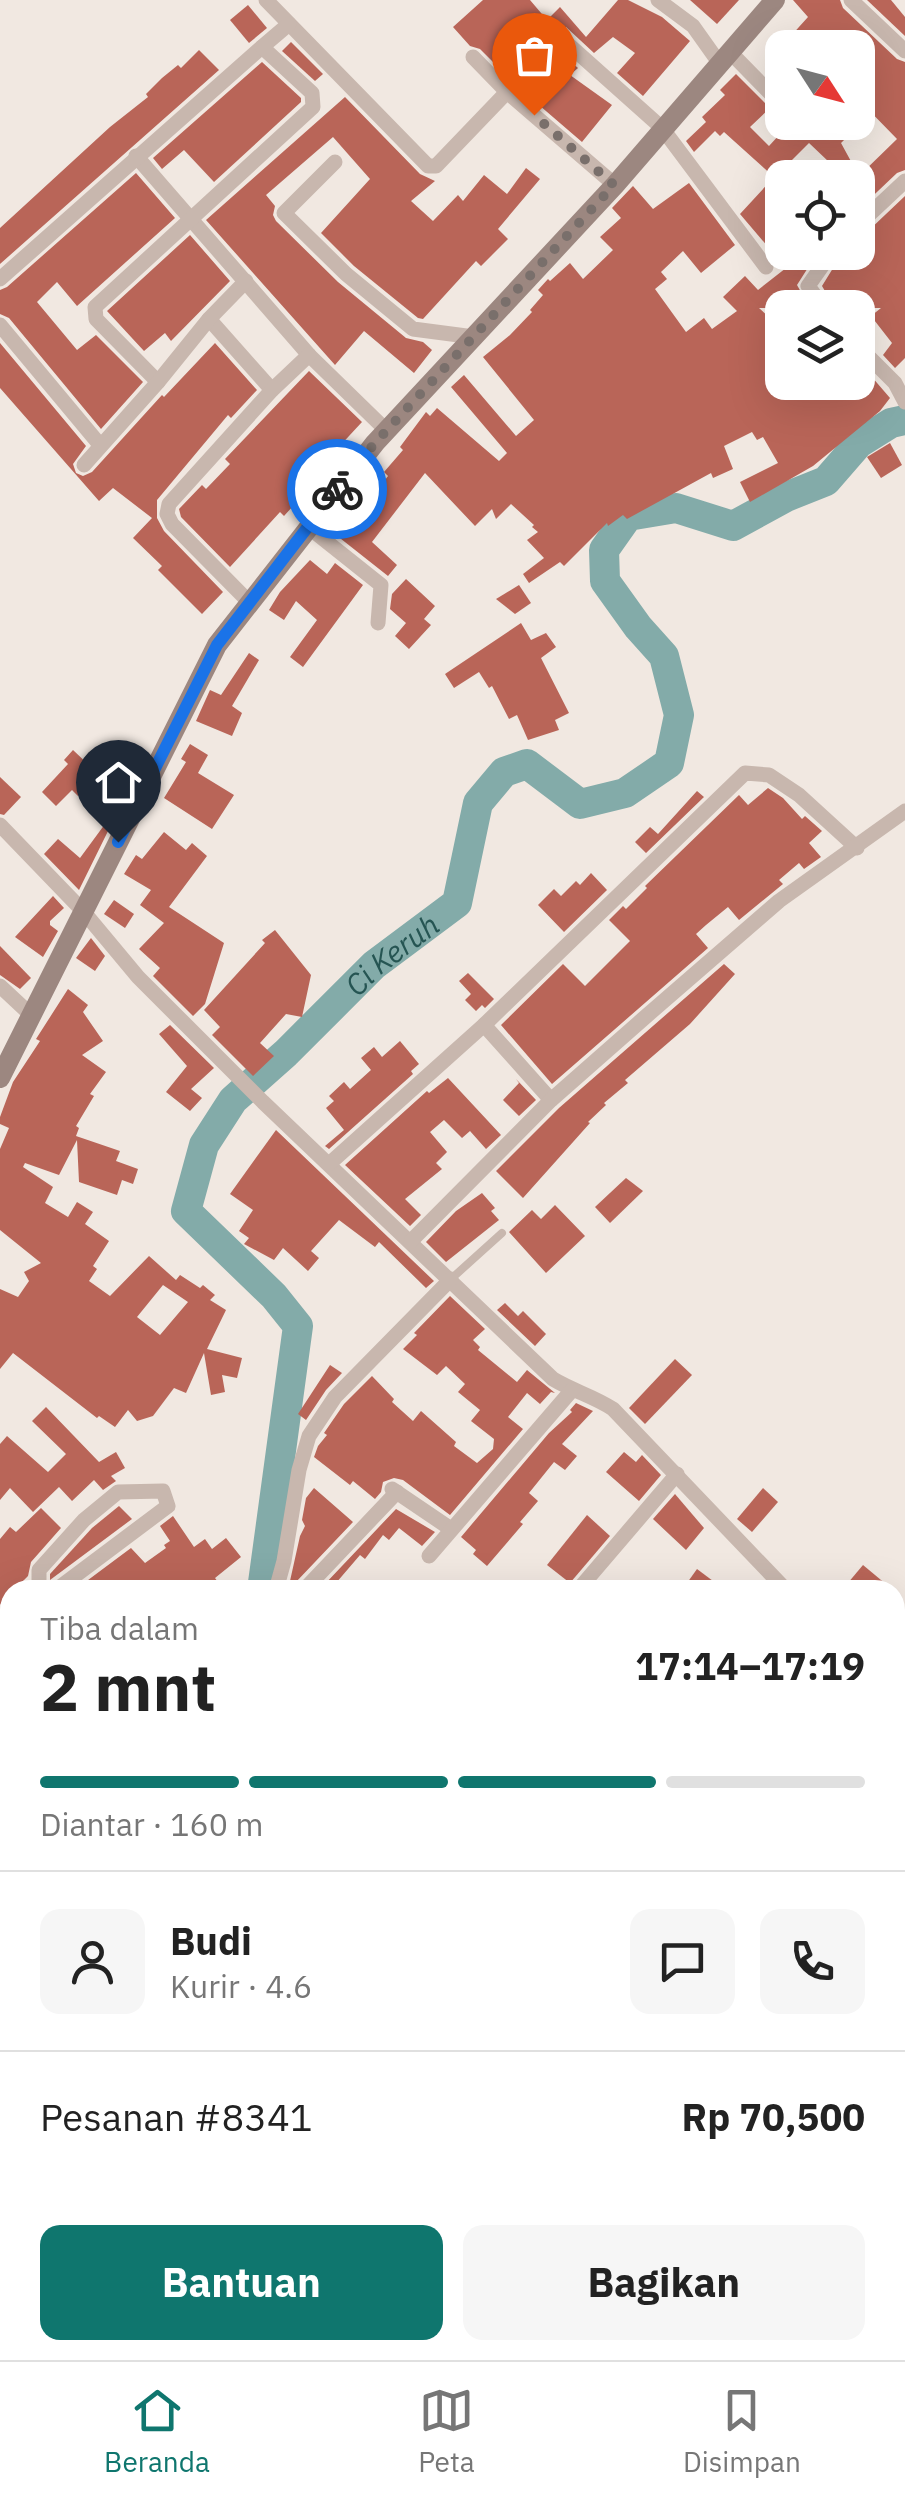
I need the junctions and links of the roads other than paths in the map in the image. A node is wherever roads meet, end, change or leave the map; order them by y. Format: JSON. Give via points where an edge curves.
{"nodes":[{"id":1,"x":266,"y":0,"type":"edge"},
{"id":2,"x":658,"y":0,"type":"edge"},
{"id":3,"x":774,"y":0,"type":"edge"},
{"id":4,"x":851,"y":0,"type":"edge"},
{"id":5,"x":289,"y":24,"type":"junction"},
{"id":6,"x":559,"y":36,"type":"dead end"},
{"id":7,"x":262,"y":47,"type":"junction"},
{"id":8,"x":905,"y":50,"type":"edge"},
{"id":9,"x":473,"y":57,"type":"dead end"},
{"id":10,"x":725,"y":59,"type":"junction"},
{"id":11,"x":765,"y":90,"type":"edge"},
{"id":12,"x":507,"y":92,"type":"junction"},
{"id":13,"x":662,"y":128,"type":"junction"},
{"id":14,"x":136,"y":156,"type":"junction"},
{"id":15,"x":336,"y":162,"type":"dead end"},
{"id":16,"x":905,"y":181,"type":"edge"},
{"id":17,"x":614,"y":185,"type":"junction"},
{"id":18,"x":875,"y":209,"type":"edge"},
{"id":19,"x":191,"y":217,"type":"junction"},
{"id":20,"x":765,"y":266,"type":"edge"},
{"id":21,"x":0,"y":279,"type":"edge"},
{"id":22,"x":246,"y":281,"type":"junction"},
{"id":23,"x":209,"y":319,"type":"junction"},
{"id":24,"x":0,"y":325,"type":"edge"},
{"id":25,"x":474,"y":336,"type":"junction"},
{"id":26,"x":309,"y":355,"type":"junction"},
{"id":27,"x":875,"y":363,"type":"edge"},
{"id":28,"x":158,"y":382,"type":"junction"},
{"id":29,"x":272,"y":390,"type":"junction"},
{"id":30,"x":905,"y":400,"type":"edge"},
{"id":31,"x":387,"y":430,"type":"junction"},
{"id":32,"x":100,"y":445,"type":"junction"},
{"id":33,"x":84,"y":465,"type":"dead end"},
{"id":34,"x":307,"y":526,"type":"junction"},
{"id":35,"x":249,"y":602,"type":"junction"},
{"id":36,"x":378,"y":623,"type":"dead end"},
{"id":37,"x":905,"y":811,"type":"edge"},
{"id":38,"x":0,"y":825,"type":"edge"},
{"id":39,"x":857,"y":848,"type":"junction"},
{"id":40,"x":83,"y":911,"type":"junction"},
{"id":41,"x":0,"y":986,"type":"edge"},
{"id":42,"x":30,"y":1014,"type":"junction"},
{"id":43,"x":484,"y":1025,"type":"junction"},
{"id":44,"x":0,"y":1078,"type":"edge"},
{"id":45,"x":550,"y":1100,"type":"junction"},
{"id":46,"x":329,"y":1164,"type":"junction"},
{"id":47,"x":502,"y":1233,"type":"dead end"},
{"id":48,"x":411,"y":1241,"type":"junction"},
{"id":49,"x":452,"y":1279,"type":"junction"},
{"id":50,"x":572,"y":1390,"type":"junction"},
{"id":51,"x":677,"y":1474,"type":"junction"},
{"id":52,"x":451,"y":1529,"type":"junction"},
{"id":53,"x":429,"y":1556,"type":"dead end"},
{"id":54,"x":284,"y":1562,"type":"junction"},
{"id":55,"x":38,"y":1580,"type":"edge"},
{"id":56,"x":69,"y":1580,"type":"edge"},
{"id":57,"x":279,"y":1580,"type":"edge"},
{"id":58,"x":304,"y":1580,"type":"edge"},
{"id":59,"x":312,"y":1580,"type":"edge"},
{"id":60,"x":587,"y":1580,"type":"edge"},
{"id":61,"x":775,"y":1580,"type":"edge"}],
"edges":[{"from":1,"to":5,"type":"street"},
{"from":2,"to":10,"type":"street"},
{"from":3,"to":10,"type":"main road"},
{"from":4,"to":8,"type":"street"},
{"from":5,"to":7,"type":"street"},
{"from":5,"to":12,"type":"street","via":[[428,166],[436,166]]},
{"from":6,"to":13,"type":"street"},
{"from":7,"to":14,"type":"street"},
{"from":7,"to":19,"type":"street","via":[[312,93],[313,107]]},
{"from":9,"to":12,"type":"street"},
{"from":10,"to":11,"type":"street"},
{"from":10,"to":13,"type":"main road"},
{"from":12,"to":17,"type":"street"},
{"from":13,"to":17,"type":"main road"},
{"from":13,"to":20,"type":"street"},
{"from":14,"to":19,"type":"street"},
{"from":14,"to":21,"type":"street"},
{"from":15,"to":25,"type":"street","via":[[284,213],[412,328]]},
{"from":16,"to":18,"type":"street"},
{"from":17,"to":25,"type":"main road"},
{"from":19,"to":22,"type":"street"},
{"from":19,"to":28,"type":"street","via":[[94,312]]},
{"from":22,"to":23,"type":"street"},
{"from":22,"to":26,"type":"street"},
{"from":23,"to":28,"type":"street"},
{"from":23,"to":29,"type":"street"},
{"from":24,"to":32,"type":"street"},
{"from":25,"to":31,"type":"main road"},
{"from":26,"to":29,"type":"street"},
{"from":26,"to":31,"type":"street"},
{"from":27,"to":30,"type":"street"},
{"from":28,"to":32,"type":"street"},
{"from":29,"to":35,"type":"street","via":[[167,514]]},
{"from":31,"to":34,"type":"main road"},
{"from":32,"to":33,"type":"street"},
{"from":34,"to":35,"type":"main road"},
{"from":34,"to":36,"type":"street","via":[[380,585]]},
{"from":35,"to":40,"type":"main road","via":[[217,645]]},
{"from":37,"to":39,"type":"street"},
{"from":38,"to":40,"type":"street"},
{"from":39,"to":43,"type":"street","via":[[770,775],[745,773]]},
{"from":39,"to":45,"type":"street","via":[[780,901]]},
{"from":40,"to":42,"type":"main road"},
{"from":40,"to":46,"type":"street","via":[[138,977]]},
{"from":41,"to":42,"type":"street"},
{"from":42,"to":44,"type":"main road"},
{"from":43,"to":45,"type":"street"},
{"from":43,"to":46,"type":"street"},
{"from":45,"to":48,"type":"street"},
{"from":46,"to":48,"type":"street"},
{"from":47,"to":49,"type":"lane"},
{"from":48,"to":49,"type":"street"},
{"from":49,"to":50,"type":"street"},
{"from":49,"to":54,"type":"street","via":[[335,1397],[309,1436]]},
{"from":50,"to":51,"type":"street","via":[[612,1408]]},
{"from":50,"to":52,"type":"street"},
{"from":51,"to":60,"type":"street"},
{"from":51,"to":61,"type":"street"},
{"from":52,"to":53,"type":"street"},
{"from":52,"to":59,"type":"street","via":[[394,1490]]},
{"from":54,"to":57,"type":"street"},
{"from":54,"to":58,"type":"street"},
{"from":55,"to":56,"type":"street","via":[[38,1570],[118,1492],[162,1491],[168,1506]]}]}
